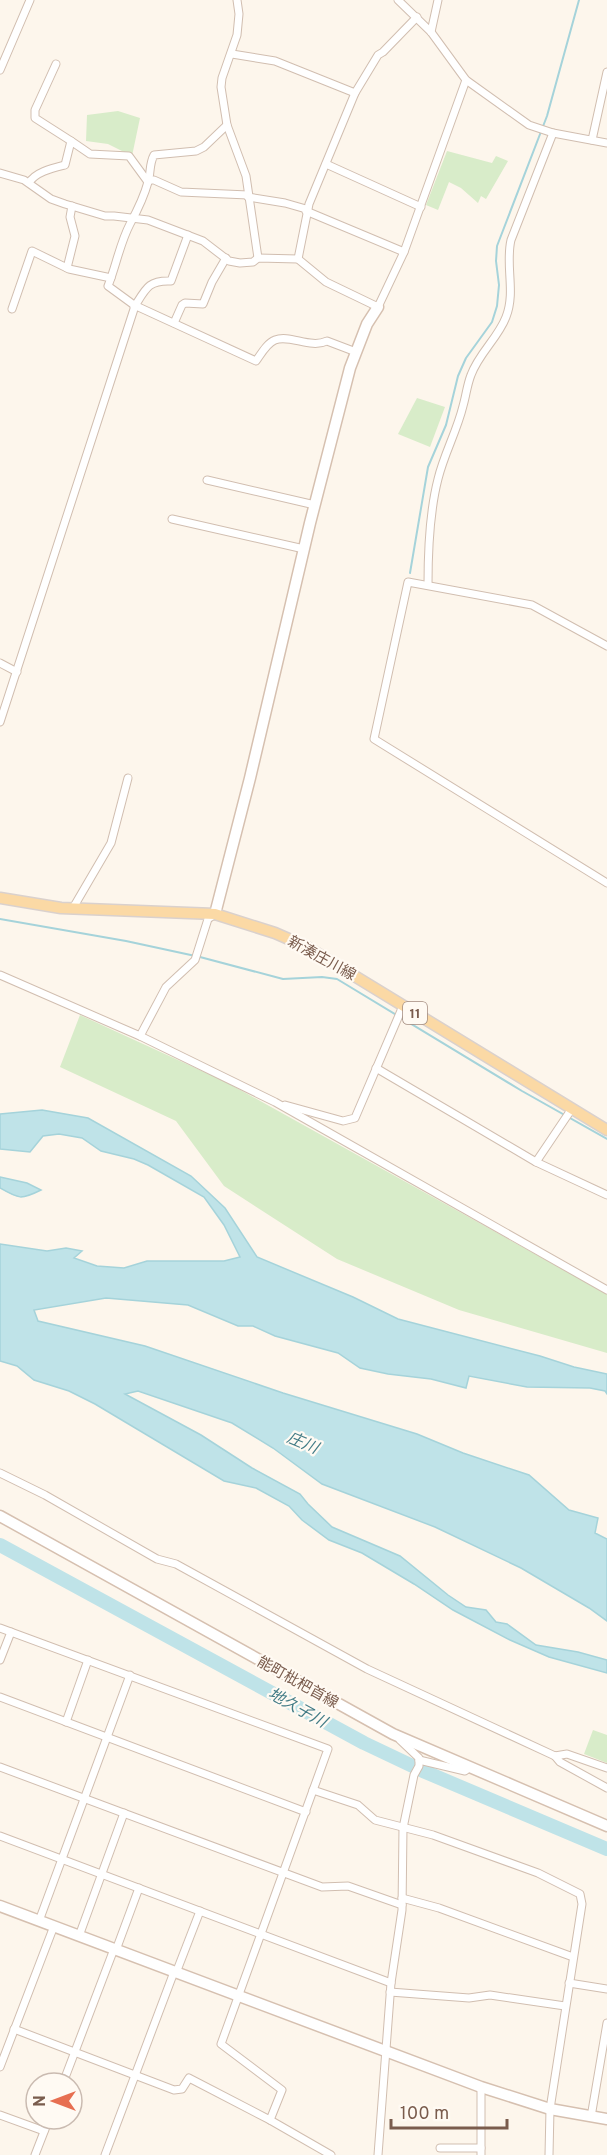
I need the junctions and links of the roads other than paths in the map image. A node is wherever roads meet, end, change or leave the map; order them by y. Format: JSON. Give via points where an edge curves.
{"nodes":[{"id":1,"x":30,"y":0,"type":"edge"},
{"id":2,"x":237,"y":0,"type":"edge"},
{"id":3,"x":398,"y":0,"type":"edge"},
{"id":4,"x":438,"y":0,"type":"edge"},
{"id":5,"x":417,"y":17,"type":"junction"},
{"id":6,"x":431,"y":32,"type":"junction"},
{"id":7,"x":232,"y":54,"type":"junction"},
{"id":8,"x":56,"y":64,"type":"dead end"},
{"id":9,"x":0,"y":70,"type":"edge"},
{"id":10,"x":607,"y":72,"type":"edge"},
{"id":11,"x":466,"y":80,"type":"junction"},
{"id":12,"x":355,"y":93,"type":"junction"},
{"id":13,"x":227,"y":125,"type":"junction"},
{"id":14,"x":553,"y":133,"type":"junction"},
{"id":15,"x":592,"y":140,"type":"junction"},
{"id":16,"x":70,"y":141,"type":"junction"},
{"id":17,"x":607,"y":143,"type":"edge"},
{"id":18,"x":326,"y":164,"type":"junction"},
{"id":19,"x":0,"y":173,"type":"edge"},
{"id":20,"x":149,"y":181,"type":"junction"},
{"id":21,"x":29,"y":183,"type":"junction"},
{"id":22,"x":248,"y":196,"type":"junction"},
{"id":23,"x":72,"y":206,"type":"junction"},
{"id":24,"x":420,"y":207,"type":"junction"},
{"id":25,"x":306,"y":210,"type":"junction"},
{"id":26,"x":135,"y":218,"type":"junction"},
{"id":27,"x":188,"y":235,"type":"junction"},
{"id":28,"x":404,"y":252,"type":"junction"},
{"id":29,"x":226,"y":258,"type":"junction"},
{"id":30,"x":258,"y":258,"type":"junction"},
{"id":31,"x":298,"y":259,"type":"junction"},
{"id":32,"x":67,"y":268,"type":"junction"},
{"id":33,"x":111,"y":278,"type":"junction"},
{"id":34,"x":134,"y":305,"type":"junction"},
{"id":35,"x":378,"y":307,"type":"junction"},
{"id":36,"x":12,"y":309,"type":"dead end"},
{"id":37,"x":174,"y":323,"type":"junction"},
{"id":38,"x":356,"y":352,"type":"junction"},
{"id":39,"x":207,"y":480,"type":"dead end"},
{"id":40,"x":315,"y":505,"type":"junction"},
{"id":41,"x":172,"y":519,"type":"dead end"},
{"id":42,"x":304,"y":549,"type":"junction"},
{"id":43,"x":428,"y":584,"type":"junction"},
{"id":44,"x":607,"y":646,"type":"edge"},
{"id":45,"x":0,"y":663,"type":"edge"},
{"id":46,"x":17,"y":672,"type":"junction"},
{"id":47,"x":2,"y":705,"type":"edge"},
{"id":48,"x":0,"y":722,"type":"edge"},
{"id":49,"x":128,"y":778,"type":"dead end"},
{"id":50,"x":607,"y":883,"type":"edge"},
{"id":51,"x":0,"y":898,"type":"edge"},
{"id":52,"x":73,"y":908,"type":"junction"},
{"id":53,"x":215,"y":914,"type":"junction"},
{"id":54,"x":0,"y":975,"type":"edge"},
{"id":55,"x":403,"y":1006,"type":"junction"},
{"id":56,"x":140,"y":1036,"type":"junction"},
{"id":57,"x":376,"y":1068,"type":"junction"},
{"id":58,"x":275,"y":1102,"type":"junction"},
{"id":59,"x":571,"y":1110,"type":"junction"},
{"id":60,"x":607,"y":1130,"type":"edge"},
{"id":61,"x":536,"y":1162,"type":"junction"},
{"id":62,"x":607,"y":1195,"type":"edge"},
{"id":63,"x":607,"y":1290,"type":"edge"},
{"id":64,"x":0,"y":1473,"type":"edge"},
{"id":65,"x":0,"y":1516,"type":"edge"},
{"id":66,"x":0,"y":1628,"type":"edge"},
{"id":67,"x":10,"y":1632,"type":"junction"},
{"id":68,"x":0,"y":1660,"type":"edge"},
{"id":69,"x":88,"y":1660,"type":"junction"},
{"id":70,"x":130,"y":1675,"type":"junction"},
{"id":71,"x":0,"y":1697,"type":"edge"},
{"id":72,"x":66,"y":1722,"type":"junction"},
{"id":73,"x":393,"y":1734,"type":"junction"},
{"id":74,"x":107,"y":1737,"type":"junction"},
{"id":75,"x":555,"y":1756,"type":"junction"},
{"id":76,"x":419,"y":1760,"type":"junction"},
{"id":77,"x":0,"y":1767,"type":"edge"},
{"id":78,"x":469,"y":1768,"type":"junction"},
{"id":79,"x":607,"y":1768,"type":"edge"},
{"id":80,"x":607,"y":1788,"type":"edge"},
{"id":81,"x":313,"y":1790,"type":"junction"},
{"id":82,"x":84,"y":1798,"type":"junction"},
{"id":83,"x":306,"y":1812,"type":"junction"},
{"id":84,"x":124,"y":1813,"type":"junction"},
{"id":85,"x":607,"y":1826,"type":"edge"},
{"id":86,"x":403,"y":1828,"type":"junction"},
{"id":87,"x":0,"y":1836,"type":"edge"},
{"id":88,"x":62,"y":1859,"type":"junction"},
{"id":89,"x":102,"y":1874,"type":"junction"},
{"id":90,"x":284,"y":1874,"type":"junction"},
{"id":91,"x":139,"y":1888,"type":"junction"},
{"id":92,"x":402,"y":1902,"type":"junction"},
{"id":93,"x":0,"y":1906,"type":"edge"},
{"id":94,"x":200,"y":1911,"type":"junction"},
{"id":95,"x":39,"y":1921,"type":"junction"},
{"id":96,"x":54,"y":1926,"type":"junction"},
{"id":97,"x":261,"y":1934,"type":"junction"},
{"id":98,"x":79,"y":1936,"type":"junction"},
{"id":99,"x":115,"y":1950,"type":"junction"},
{"id":100,"x":573,"y":1957,"type":"junction"},
{"id":101,"x":175,"y":1972,"type":"junction"},
{"id":102,"x":391,"y":1983,"type":"junction"},
{"id":103,"x":569,"y":1983,"type":"junction"},
{"id":104,"x":607,"y":1989,"type":"edge"},
{"id":105,"x":390,"y":1992,"type":"junction"},
{"id":106,"x":238,"y":1996,"type":"junction"},
{"id":107,"x":565,"y":2006,"type":"junction"},
{"id":108,"x":607,"y":2023,"type":"edge"},
{"id":109,"x":14,"y":2029,"type":"junction"},
{"id":110,"x":75,"y":2052,"type":"junction"},
{"id":111,"x":386,"y":2052,"type":"junction"},
{"id":112,"x":0,"y":2067,"type":"edge"},
{"id":113,"x":68,"y":2071,"type":"edge"},
{"id":114,"x":135,"y":2075,"type":"junction"},
{"id":115,"x":481,"y":2086,"type":"junction"},
{"id":116,"x":550,"y":2109,"type":"junction"},
{"id":117,"x":0,"y":2115,"type":"edge"},
{"id":118,"x":591,"y":2117,"type":"junction"},
{"id":119,"x":270,"y":2120,"type":"junction"},
{"id":120,"x":607,"y":2120,"type":"edge"},
{"id":121,"x":24,"y":2124,"type":"edge"},
{"id":122,"x":44,"y":2131,"type":"edge"},
{"id":123,"x":440,"y":2148,"type":"dead end"},
{"id":124,"x":481,"y":2152,"type":"edge"},
{"id":125,"x":35,"y":2155,"type":"edge"},
{"id":126,"x":105,"y":2155,"type":"edge"},
{"id":127,"x":331,"y":2155,"type":"edge"},
{"id":128,"x":378,"y":2155,"type":"edge"},
{"id":129,"x":549,"y":2155,"type":"edge"}],
"edges":[{"from":1,"to":9,"type":"street"},
{"from":2,"to":7,"type":"street","via":[[239,14]]},
{"from":3,"to":5,"type":"street"},
{"from":4,"to":6,"type":"street"},
{"from":5,"to":6,"type":"street"},
{"from":5,"to":12,"type":"street","via":[[378,55]]},
{"from":6,"to":11,"type":"street"},
{"from":7,"to":12,"type":"street","via":[[275,61]]},
{"from":7,"to":13,"type":"street","via":[[221,87]]},
{"from":8,"to":16,"type":"street","via":[[35,118]]},
{"from":10,"to":15,"type":"street"},
{"from":11,"to":14,"type":"street","via":[[529,125]]},
{"from":11,"to":24,"type":"street"},
{"from":12,"to":18,"type":"street"},
{"from":13,"to":20,"type":"street","via":[[196,151],[154,155]]},
{"from":13,"to":22,"type":"street","via":[[246,176]]},
{"from":14,"to":15,"type":"street"},
{"from":14,"to":43,"type":"street","via":[[508,251],[511,284],[506,316],[471,375],[440,469]]},
{"from":15,"to":17,"type":"street"},
{"from":16,"to":20,"type":"street","via":[[90,153],[129,156]]},
{"from":16,"to":21,"type":"street","via":[[65,165],[53,167]]},
{"from":18,"to":24,"type":"street"},
{"from":18,"to":25,"type":"street"},
{"from":19,"to":21,"type":"street"},
{"from":20,"to":22,"type":"street","via":[[181,192]]},
{"from":20,"to":26,"type":"street"},
{"from":21,"to":23,"type":"street","via":[[51,199]]},
{"from":22,"to":25,"type":"street"},
{"from":22,"to":30,"type":"street"},
{"from":23,"to":26,"type":"street","via":[[105,216]]},
{"from":23,"to":32,"type":"street","via":[[70,217],[75,236]]},
{"from":24,"to":28,"type":"street"},
{"from":25,"to":28,"type":"street"},
{"from":25,"to":31,"type":"street"},
{"from":26,"to":27,"type":"street"},
{"from":26,"to":33,"type":"street"},
{"from":27,"to":29,"type":"street"},
{"from":27,"to":34,"type":"street","via":[[171,281],[148,286]]},
{"from":28,"to":35,"type":"street"},
{"from":29,"to":30,"type":"street","via":[[240,263]]},
{"from":29,"to":37,"type":"street","via":[[203,304],[185,303]]},
{"from":30,"to":31,"type":"street"},
{"from":31,"to":35,"type":"street","via":[[326,282]]},
{"from":32,"to":33,"type":"street"},
{"from":32,"to":36,"type":"street","via":[[32,251]]},
{"from":33,"to":34,"type":"street","via":[[108,286]]},
{"from":34,"to":37,"type":"street"},
{"from":34,"to":46,"type":"street"},
{"from":35,"to":38,"type":"street"},
{"from":37,"to":38,"type":"street","via":[[256,361],[273,341],[280,339],[313,344],[327,341]]},
{"from":38,"to":40,"type":"street"},
{"from":39,"to":40,"type":"street"},
{"from":40,"to":42,"type":"street"},
{"from":41,"to":42,"type":"street"},
{"from":42,"to":53,"type":"street"},
{"from":43,"to":44,"type":"street","via":[[532,604]]},
{"from":43,"to":50,"type":"street","via":[[408,582],[374,739]]},
{"from":45,"to":46,"type":"street"},
{"from":46,"to":47,"type":"street"},
{"from":47,"to":48,"type":"street"},
{"from":49,"to":52,"type":"street","via":[[111,843]]},
{"from":51,"to":52,"type":"main road","name":"新湊庄川線","number":"11"},
{"from":52,"to":53,"type":"main road","name":"新湊庄川線","number":"11"},
{"from":53,"to":55,"type":"main road","name":"新湊庄川線","number":"11","via":[[307,947]]},
{"from":53,"to":56,"type":"street","via":[[208,919],[196,957],[166,987]]},
{"from":54,"to":56,"type":"street"},
{"from":55,"to":57,"type":"street"},
{"from":55,"to":59,"type":"main road","name":"新湊庄川線","number":"11"},
{"from":56,"to":58,"type":"street"},
{"from":57,"to":58,"type":"street","via":[[356,1118],[343,1121]]},
{"from":57,"to":61,"type":"street"},
{"from":58,"to":63,"type":"street"},
{"from":59,"to":60,"type":"main road","name":"新湊庄川線","number":"11"},
{"from":59,"to":61,"type":"street"},
{"from":61,"to":62,"type":"street"},
{"from":64,"to":75,"type":"street","via":[[367,1669]]},
{"from":65,"to":73,"type":"street","name":"能町枇杷首線"},
{"from":66,"to":67,"type":"street"},
{"from":67,"to":68,"type":"street"},
{"from":67,"to":69,"type":"street"},
{"from":69,"to":70,"type":"street"},
{"from":69,"to":72,"type":"street"},
{"from":70,"to":74,"type":"street"},
{"from":70,"to":81,"type":"street","via":[[328,1749]]},
{"from":71,"to":72,"type":"street"},
{"from":72,"to":74,"type":"street"},
{"from":73,"to":76,"type":"street"},
{"from":73,"to":78,"type":"street","name":"能町枇杷首線"},
{"from":74,"to":82,"type":"street"},
{"from":74,"to":83,"type":"street"},
{"from":75,"to":79,"type":"street","via":[[567,1754]]},
{"from":75,"to":80,"type":"street"},
{"from":76,"to":78,"type":"street","via":[[465,1771]]},
{"from":76,"to":86,"type":"street"},
{"from":77,"to":82,"type":"street"},
{"from":78,"to":85,"type":"street","name":"能町枇杷首線"},
{"from":81,"to":83,"type":"street"},
{"from":81,"to":86,"type":"street","via":[[358,1805],[375,1820]]},
{"from":82,"to":84,"type":"street"},
{"from":82,"to":88,"type":"street"},
{"from":83,"to":90,"type":"street"},
{"from":84,"to":89,"type":"street"},
{"from":84,"to":90,"type":"street"},
{"from":86,"to":92,"type":"street"},
{"from":86,"to":100,"type":"street","via":[[538,1872],[580,1894],[582,1904]]},
{"from":87,"to":88,"type":"street"},
{"from":88,"to":89,"type":"street"},
{"from":88,"to":95,"type":"street"},
{"from":89,"to":91,"type":"street"},
{"from":89,"to":98,"type":"street"},
{"from":90,"to":92,"type":"street","via":[[322,1887],[348,1886]]},
{"from":90,"to":97,"type":"street"},
{"from":91,"to":94,"type":"street"},
{"from":91,"to":99,"type":"street"},
{"from":92,"to":100,"type":"street","via":[[439,1908]]},
{"from":92,"to":102,"type":"street"},
{"from":93,"to":95,"type":"street"},
{"from":94,"to":97,"type":"street"},
{"from":94,"to":101,"type":"street"},
{"from":95,"to":96,"type":"street"},
{"from":96,"to":98,"type":"street"},
{"from":96,"to":109,"type":"street"},
{"from":97,"to":102,"type":"street"},
{"from":97,"to":106,"type":"street"},
{"from":98,"to":99,"type":"street"},
{"from":99,"to":101,"type":"street"},
{"from":99,"to":110,"type":"street"},
{"from":100,"to":103,"type":"street"},
{"from":101,"to":106,"type":"street"},
{"from":101,"to":114,"type":"street"},
{"from":102,"to":105,"type":"street"},
{"from":103,"to":104,"type":"street"},
{"from":103,"to":107,"type":"street"},
{"from":105,"to":107,"type":"street","via":[[469,1998],[490,1995]]},
{"from":105,"to":111,"type":"street"},
{"from":106,"to":111,"type":"street"},
{"from":106,"to":119,"type":"street","via":[[221,2044],[282,2090]]},
{"from":107,"to":116,"type":"street"},
{"from":108,"to":118,"type":"street"},
{"from":109,"to":110,"type":"street"},
{"from":109,"to":112,"type":"street"},
{"from":110,"to":113,"type":"street"},
{"from":110,"to":114,"type":"street"},
{"from":111,"to":115,"type":"street"},
{"from":111,"to":128,"type":"street"},
{"from":114,"to":119,"type":"street","via":[[174,2090],[182,2089],[189,2078]]},
{"from":114,"to":126,"type":"street"},
{"from":115,"to":116,"type":"street"},
{"from":115,"to":124,"type":"street"},
{"from":116,"to":118,"type":"street"},
{"from":116,"to":129,"type":"street"},
{"from":117,"to":121,"type":"street"},
{"from":118,"to":120,"type":"street"},
{"from":119,"to":127,"type":"street"},
{"from":122,"to":125,"type":"street"},
{"from":123,"to":124,"type":"street"}]}
